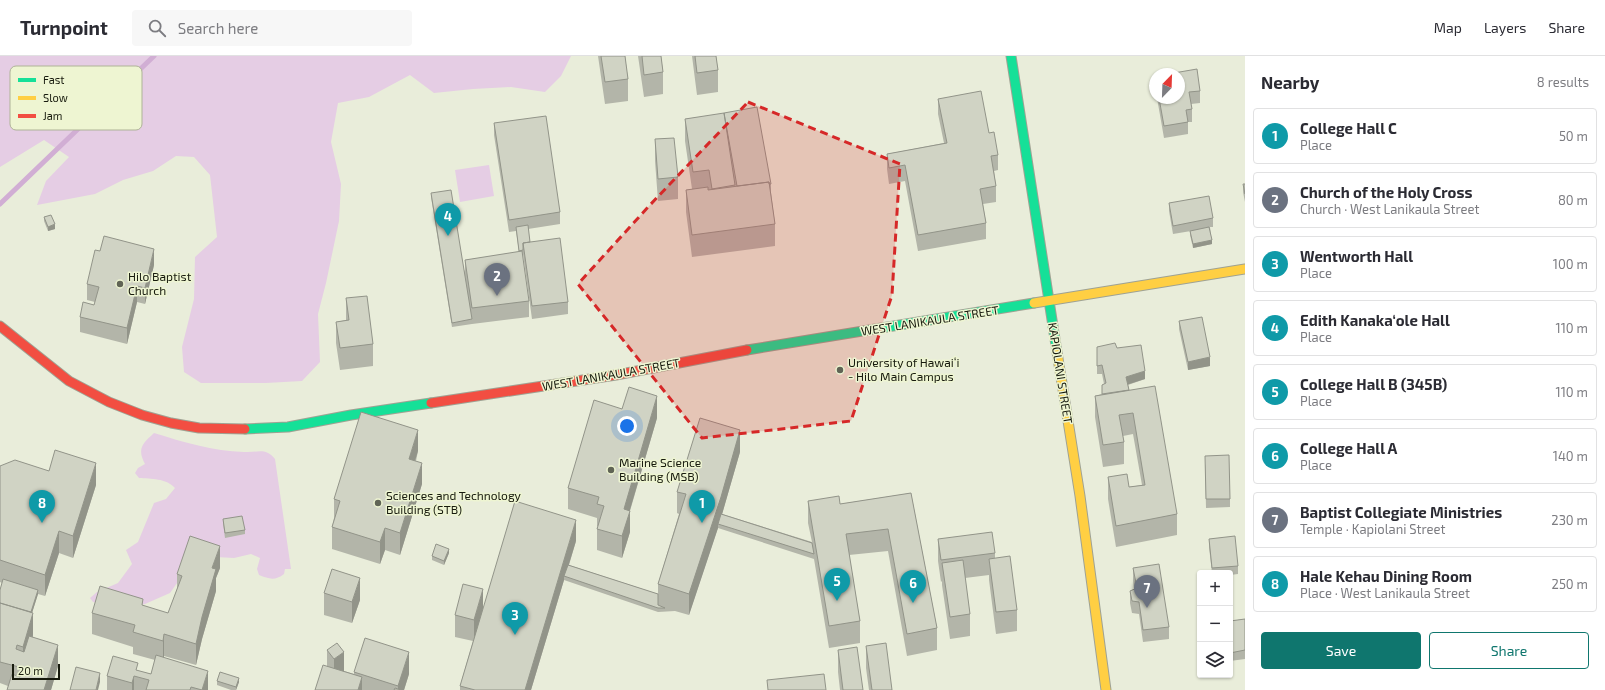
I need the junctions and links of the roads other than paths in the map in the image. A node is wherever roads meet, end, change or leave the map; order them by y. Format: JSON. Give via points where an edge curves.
{"nodes":[{"id":1,"x":1011,"y":56,"type":"edge"},
{"id":2,"x":1245,"y":269,"type":"edge"},
{"id":3,"x":1049,"y":301,"type":"junction"},
{"id":4,"x":0,"y":326,"type":"edge"},
{"id":5,"x":1106,"y":690,"type":"edge"}],
"edges":[{"from":1,"to":3,"type":"street","name":"KAPIOLANI STREET"},
{"from":2,"to":3,"type":"street","name":"WEST LANIKAULA STREET"},
{"from":3,"to":4,"type":"street","name":"WEST LANIKAULA STREET","via":[[759,348],[616,375],[288,427],[230,430],[171,423],[109,402],[69,381]]},
{"from":3,"to":5,"type":"street","name":"KAPIOLANI STREET","via":[[1080,496]]}]}
